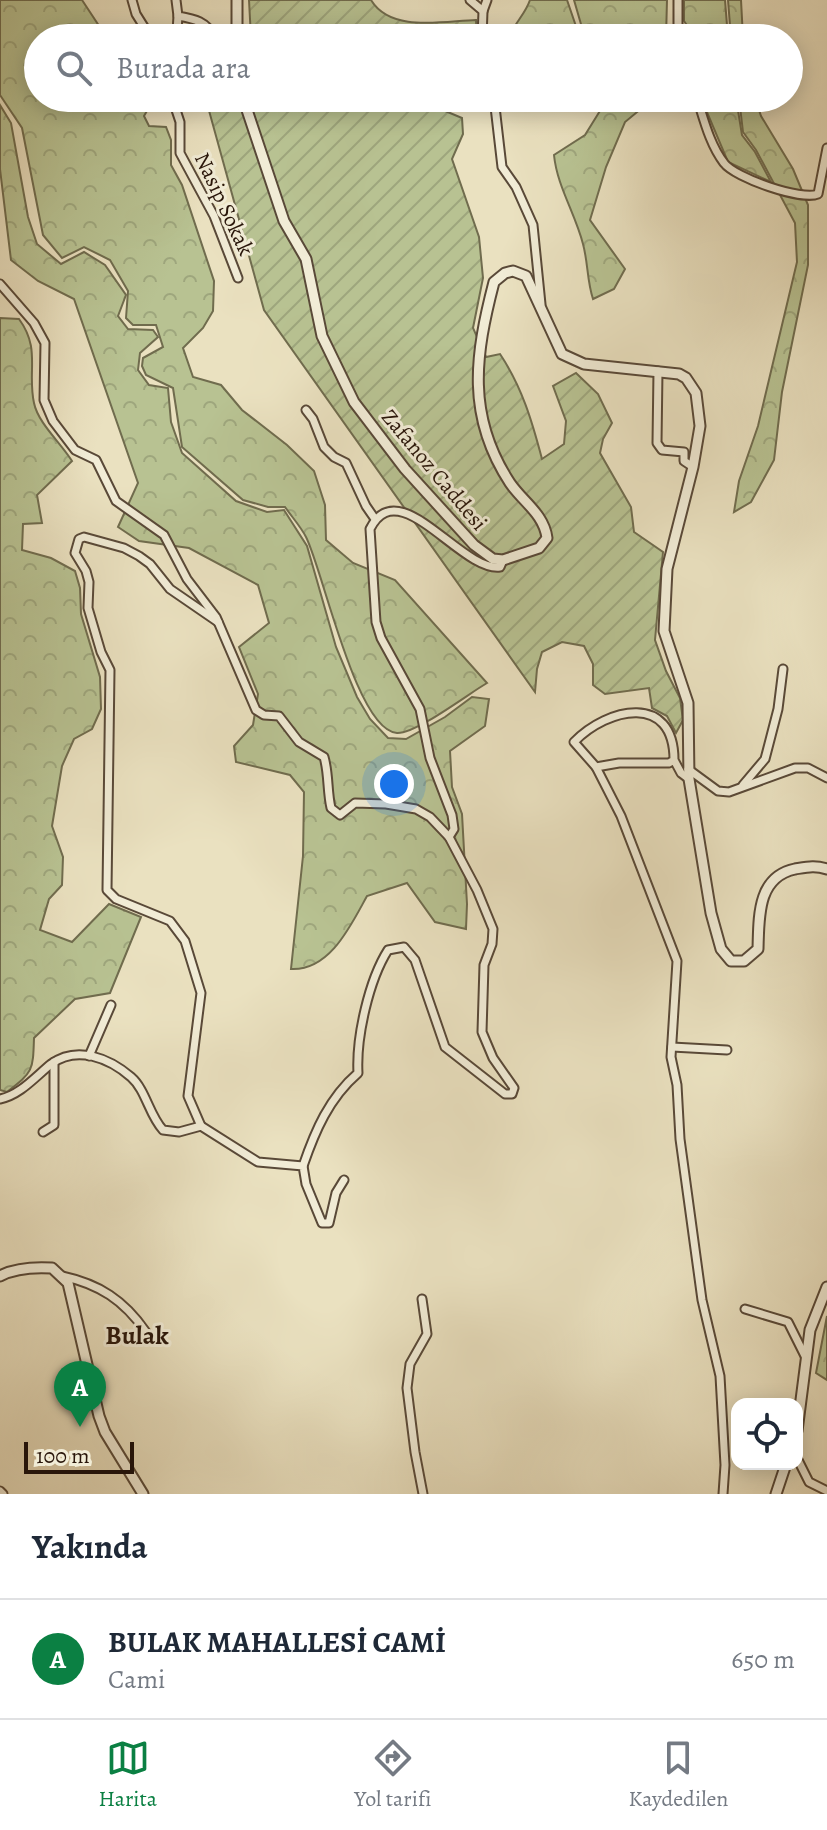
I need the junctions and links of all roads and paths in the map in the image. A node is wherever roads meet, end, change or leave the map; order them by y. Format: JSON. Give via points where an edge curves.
{"nodes":[{"id":1,"x":132,"y":0,"type":"edge"},
{"id":2,"x":176,"y":0,"type":"edge"},
{"id":3,"x":237,"y":0,"type":"edge"},
{"id":4,"x":470,"y":0,"type":"edge"},
{"id":5,"x":487,"y":0,"type":"edge"},
{"id":6,"x":678,"y":0,"type":"edge"},
{"id":7,"x":483,"y":11,"type":"junction"},
{"id":8,"x":178,"y":16,"type":"junction"},
{"id":9,"x":142,"y":24,"type":"edge"},
{"id":10,"x":177,"y":24,"type":"edge"},
{"id":11,"x":204,"y":24,"type":"edge"},
{"id":12,"x":237,"y":24,"type":"edge"},
{"id":13,"x":483,"y":24,"type":"edge"},
{"id":14,"x":678,"y":24,"type":"edge"},
{"id":15,"x":177,"y":112,"type":"edge"},
{"id":16,"x":246,"y":112,"type":"edge"},
{"id":17,"x":496,"y":112,"type":"edge"},
{"id":18,"x":702,"y":112,"type":"edge"},
{"id":19,"x":827,"y":148,"type":"edge"},
{"id":20,"x":238,"y":278,"type":"dead end"},
{"id":21,"x":0,"y":284,"type":"edge"},
{"id":22,"x":541,"y":306,"type":"junction"},
{"id":23,"x":658,"y":371,"type":"junction"},
{"id":24,"x":306,"y":410,"type":"dead end"},
{"id":25,"x":693,"y":467,"type":"junction"},
{"id":26,"x":375,"y":519,"type":"junction"},
{"id":27,"x":503,"y":560,"type":"junction"},
{"id":28,"x":218,"y":622,"type":"junction"},
{"id":29,"x":783,"y":669,"type":"dead end"},
{"id":30,"x":674,"y":760,"type":"junction"},
{"id":31,"x":596,"y":767,"type":"junction"},
{"id":32,"x":688,"y":774,"type":"junction"},
{"id":33,"x":827,"y":778,"type":"edge"},
{"id":34,"x":742,"y":787,"type":"junction"},
{"id":35,"x":449,"y":837,"type":"junction"},
{"id":36,"x":827,"y":869,"type":"edge"},
{"id":37,"x":111,"y":1005,"type":"dead end"},
{"id":38,"x":672,"y":1047,"type":"junction"},
{"id":39,"x":727,"y":1050,"type":"dead end"},
{"id":40,"x":89,"y":1056,"type":"junction"},
{"id":41,"x":54,"y":1062,"type":"junction"},
{"id":42,"x":0,"y":1099,"type":"edge"},
{"id":43,"x":201,"y":1126,"type":"junction"},
{"id":44,"x":43,"y":1132,"type":"dead end"},
{"id":45,"x":303,"y":1166,"type":"junction"},
{"id":46,"x":344,"y":1180,"type":"dead end"},
{"id":47,"x":60,"y":1275,"type":"junction"},
{"id":48,"x":0,"y":1276,"type":"edge"},
{"id":49,"x":827,"y":1287,"type":"edge"},
{"id":50,"x":422,"y":1299,"type":"dead end"},
{"id":51,"x":745,"y":1309,"type":"dead end"},
{"id":52,"x":146,"y":1332,"type":"dead end"},
{"id":53,"x":806,"y":1362,"type":"junction"},
{"id":54,"x":801,"y":1398,"type":"edge"},
{"id":55,"x":784,"y":1470,"type":"edge"},
{"id":56,"x":803,"y":1470,"type":"edge"},
{"id":57,"x":827,"y":1491,"type":"edge"},
{"id":58,"x":143,"y":1494,"type":"edge"},
{"id":59,"x":423,"y":1494,"type":"edge"},
{"id":60,"x":723,"y":1494,"type":"edge"},
{"id":61,"x":776,"y":1494,"type":"edge"}],
"edges":[{"from":1,"to":9,"type":"street"},
{"from":2,"to":8,"type":"street"},
{"from":3,"to":12,"type":"street"},
{"from":4,"to":7,"type":"street"},
{"from":5,"to":7,"type":"street"},
{"from":6,"to":14,"type":"street"},
{"from":7,"to":13,"type":"street"},
{"from":8,"to":10,"type":"street"},
{"from":8,"to":11,"type":"street"},
{"from":15,"to":20,"type":"street","name":"Nasip Sokak","via":[[180,153],[214,216]]},
{"from":16,"to":27,"type":"street","name":"Zafanoz Caddesi","via":[[284,221],[306,259],[322,336],[354,402],[405,469],[474,545]]},
{"from":17,"to":22,"type":"street","via":[[502,167],[533,225]]},
{"from":18,"to":19,"type":"street","via":[[725,166],[810,198],[818,194]]},
{"from":21,"to":28,"type":"street","via":[[45,343],[44,400],[53,421],[75,450],[96,460],[116,501],[164,535]]},
{"from":22,"to":23,"type":"street","via":[[567,357],[584,364]]},
{"from":22,"to":27,"type":"street","via":[[526,276],[505,273],[494,282],[483,325],[477,381],[485,430],[509,481],[542,521],[547,538],[539,548]]},
{"from":23,"to":25,"type":"street","via":[[686,378],[696,393],[700,426]]},
{"from":23,"to":25,"type":"street","via":[[657,443],[662,450],[684,452],[684,461]]},
{"from":24,"to":26,"type":"street","via":[[324,447],[346,463]]},
{"from":25,"to":32,"type":"street","via":[[667,569],[664,631],[688,703]]},
{"from":26,"to":27,"type":"street","via":[[400,511],[478,562],[495,568]]},
{"from":26,"to":35,"type":"street","via":[[369,536],[376,622],[420,709],[430,758],[452,815]]},
{"from":28,"to":35,"type":"street","via":[[256,710],[279,716],[299,742],[324,757],[331,808],[340,815],[355,803],[416,809]]},
{"from":28,"to":43,"type":"street","via":[[124,548],[84,537],[75,546],[89,582],[88,608],[110,670],[107,890],[116,899],[170,921],[185,941],[201,993],[188,1096]]},
{"from":29,"to":34,"type":"street","via":[[765,759]]},
{"from":30,"to":31,"type":"street"},
{"from":30,"to":31,"type":"street","via":[[674,743],[659,717],[627,713],[574,742]]},
{"from":30,"to":32,"type":"street","via":[[681,773]]},
{"from":31,"to":38,"type":"street","via":[[621,816],[677,961]]},
{"from":32,"to":34,"type":"street","via":[[718,791]]},
{"from":32,"to":36,"type":"street","via":[[711,913],[721,949],[731,961],[744,961],[758,949],[766,889],[781,872],[815,865]]},
{"from":33,"to":34,"type":"street","via":[[795,768]]},
{"from":35,"to":45,"type":"street","via":[[493,929],[484,965],[482,1032],[514,1088],[512,1094],[505,1094],[445,1047],[415,960],[404,947],[388,950],[375,977],[357,1055],[358,1073],[341,1087],[314,1132]]},
{"from":37,"to":40,"type":"street"},
{"from":38,"to":39,"type":"street"},
{"from":38,"to":60,"type":"street","via":[[702,1300],[720,1376]]},
{"from":40,"to":41,"type":"street"},
{"from":40,"to":43,"type":"street","via":[[106,1060],[134,1079],[163,1130]]},
{"from":41,"to":42,"type":"street","via":[[23,1089]]},
{"from":41,"to":44,"type":"street","via":[[54,1125]]},
{"from":43,"to":45,"type":"street","via":[[258,1162]]},
{"from":45,"to":46,"type":"street","via":[[322,1223],[329,1223]]},
{"from":47,"to":48,"type":"street","via":[[38,1267]]},
{"from":47,"to":52,"type":"street","via":[[109,1292]]},
{"from":47,"to":58,"type":"street","via":[[68,1283],[105,1432]]},
{"from":49,"to":53,"type":"street","via":[[810,1330]]},
{"from":50,"to":59,"type":"street","via":[[427,1334],[410,1364],[407,1388]]},
{"from":51,"to":53,"type":"street","via":[[788,1322]]},
{"from":53,"to":54,"type":"street"},
{"from":55,"to":61,"type":"street"},
{"from":56,"to":57,"type":"street","via":[[809,1482]]}]}
